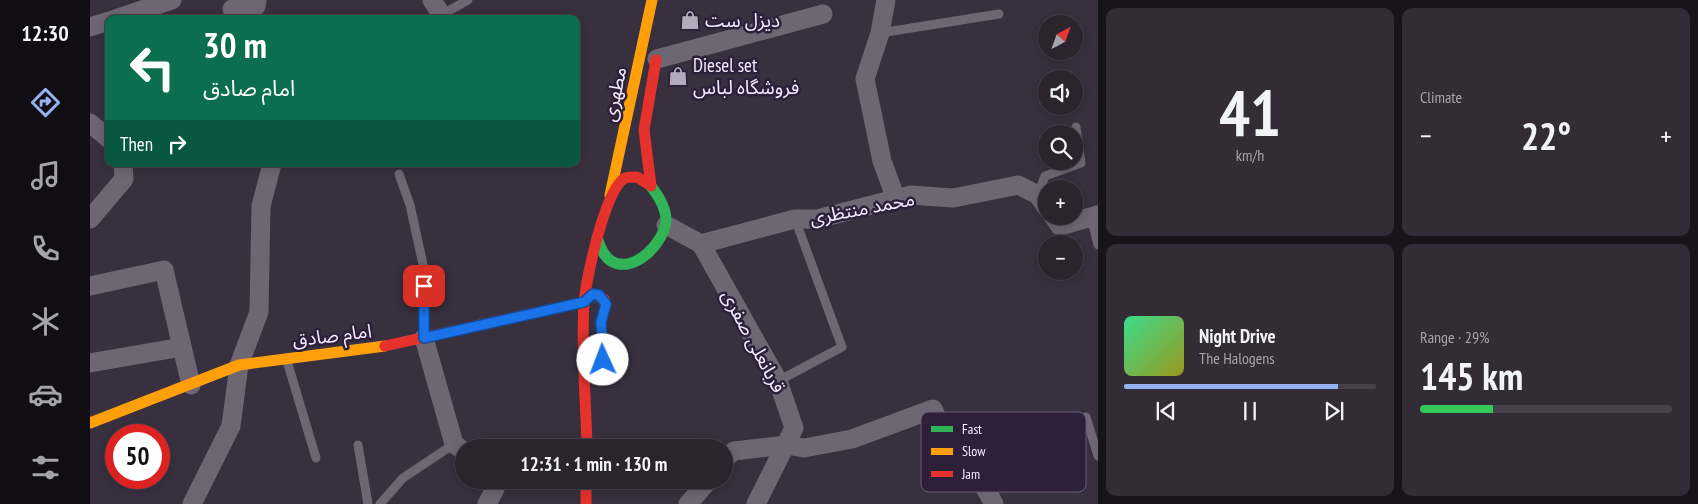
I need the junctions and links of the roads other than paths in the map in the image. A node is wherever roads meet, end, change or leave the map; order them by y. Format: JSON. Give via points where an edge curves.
{"nodes":[{"id":1,"x":172,"y":0,"type":"edge"},
{"id":2,"x":257,"y":0,"type":"edge"},
{"id":3,"x":468,"y":0,"type":"edge"},
{"id":4,"x":652,"y":0,"type":"edge"},
{"id":5,"x":886,"y":0,"type":"edge"},
{"id":6,"x":231,"y":9,"type":"edge"},
{"id":7,"x":440,"y":11,"type":"edge"},
{"id":8,"x":823,"y":14,"type":"dead end"},
{"id":9,"x":999,"y":14,"type":"dead end"},
{"id":10,"x":127,"y":15,"type":"edge"},
{"id":11,"x":105,"y":22,"type":"edge"},
{"id":12,"x":90,"y":27,"type":"edge"},
{"id":13,"x":880,"y":33,"type":"junction"},
{"id":14,"x":658,"y":51,"type":"joint"},
{"id":15,"x":90,"y":123,"type":"edge"},
{"id":16,"x":105,"y":136,"type":"edge"},
{"id":17,"x":123,"y":167,"type":"edge"},
{"id":18,"x":271,"y":167,"type":"edge"},
{"id":19,"x":1061,"y":170,"type":"edge"},
{"id":20,"x":399,"y":174,"type":"dead end"},
{"id":21,"x":1045,"y":180,"type":"edge"},
{"id":22,"x":651,"y":186,"type":"junction"},
{"id":23,"x":610,"y":195,"type":"junction"},
{"id":24,"x":1038,"y":198,"type":"edge"},
{"id":25,"x":896,"y":199,"type":"junction"},
{"id":26,"x":1094,"y":216,"type":"edge"},
{"id":27,"x":90,"y":219,"type":"edge"},
{"id":28,"x":795,"y":219,"type":"junction"},
{"id":29,"x":666,"y":225,"type":"junction"},
{"id":30,"x":597,"y":238,"type":"junction"},
{"id":31,"x":701,"y":244,"type":"junction"},
{"id":32,"x":1098,"y":245,"type":"edge"},
{"id":33,"x":90,"y":286,"type":"edge"},
{"id":34,"x":611,"y":289,"type":"dead end"},
{"id":35,"x":584,"y":302,"type":"junction"},
{"id":36,"x":424,"y":338,"type":"junction"},
{"id":37,"x":182,"y":347,"type":"junction"},
{"id":38,"x":286,"y":358,"type":"junction"},
{"id":39,"x":90,"y":363,"type":"edge"},
{"id":40,"x":239,"y":365,"type":"junction"},
{"id":41,"x":778,"y":380,"type":"junction"},
{"id":42,"x":191,"y":385,"type":"junction"},
{"id":43,"x":921,"y":413,"type":"edge"},
{"id":44,"x":1086,"y":417,"type":"dead end"},
{"id":45,"x":90,"y":423,"type":"edge"},
{"id":46,"x":456,"y":439,"type":"edge"},
{"id":47,"x":587,"y":439,"type":"edge"},
{"id":48,"x":358,"y":445,"type":"dead end"},
{"id":49,"x":786,"y":445,"type":"junction"},
{"id":50,"x":455,"y":449,"type":"edge"},
{"id":51,"x":733,"y":452,"type":"edge"},
{"id":52,"x":1098,"y":456,"type":"edge"},
{"id":53,"x":316,"y":458,"type":"dead end"},
{"id":54,"x":495,"y":489,"type":"edge"},
{"id":55,"x":586,"y":489,"type":"edge"},
{"id":56,"x":700,"y":489,"type":"edge"},
{"id":57,"x":987,"y":492,"type":"edge"},
{"id":58,"x":192,"y":504,"type":"edge"},
{"id":59,"x":368,"y":504,"type":"edge"},
{"id":60,"x":380,"y":504,"type":"edge"},
{"id":61,"x":487,"y":504,"type":"edge"},
{"id":62,"x":586,"y":504,"type":"edge"},
{"id":63,"x":688,"y":504,"type":"edge"},
{"id":64,"x":756,"y":504,"type":"edge"},
{"id":65,"x":994,"y":504,"type":"edge"}],
"edges":[{"from":1,"to":10,"type":"street"},
{"from":2,"to":6,"type":"street","via":[[256,6]]},
{"from":3,"to":7,"type":"lane"},
{"from":4,"to":23,"type":"main road","name":"مطهری"},
{"from":5,"to":13,"type":"street"},
{"from":8,"to":14,"type":"street"},
{"from":9,"to":13,"type":"lane"},
{"from":11,"to":12,"type":"street"},
{"from":13,"to":25,"type":"street","via":[[865,79],[882,161]]},
{"from":14,"to":22,"type":"main road","name":"مطهری","via":[[644,130]]},
{"from":15,"to":16,"type":"street"},
{"from":17,"to":27,"type":"street","via":[[124,179]]},
{"from":18,"to":40,"type":"street","via":[[261,206],[259,312]]},
{"from":19,"to":21,"type":"lane","via":[[1045,176]]},
{"from":20,"to":36,"type":"lane","via":[[410,205],[424,269]]},
{"from":22,"to":23,"type":"main road","via":[[641,178],[631,176],[620,182]]},
{"from":22,"to":29,"type":"main road","via":[[666,212]]},
{"from":23,"to":30,"type":"main road"},
{"from":24,"to":25,"type":"street","name":"محمد منتظری","via":[[1018,185],[952,198],[911,195]]},
{"from":25,"to":28,"type":"street","name":"محمد منتظری","via":[[817,219]]},
{"from":26,"to":32,"type":"lane"},
{"from":28,"to":31,"type":"street","name":"محمد منتظری"},
{"from":28,"to":41,"type":"lane","via":[[842,348]]},
{"from":29,"to":30,"type":"main road","via":[[648,252],[635,262],[616,269],[600,251]]},
{"from":29,"to":31,"type":"street"},
{"from":30,"to":35,"type":"main road"},
{"from":31,"to":41,"type":"street","name":"قربانعلی صفری"},
{"from":33,"to":37,"type":"street","via":[[164,270]]},
{"from":34,"to":35,"type":"main road","name":"امام صادق","via":[[605,309],[604,299],[593,294]]},
{"from":35,"to":36,"type":"main road","name":"امام صادق"},
{"from":35,"to":47,"type":"main road"},
{"from":36,"to":38,"type":"main road","name":"امام صادق"},
{"from":36,"to":46,"type":"street"},
{"from":37,"to":39,"type":"street"},
{"from":37,"to":42,"type":"street"},
{"from":38,"to":40,"type":"main road","name":"امام صادق"},
{"from":38,"to":53,"type":"lane"},
{"from":40,"to":42,"type":"main road","name":"امام صادق"},
{"from":40,"to":58,"type":"street","via":[[231,426]]},
{"from":41,"to":49,"type":"street","name":"قربانعلی صفری","via":[[794,428]]},
{"from":42,"to":45,"type":"main road","name":"امام صادق"},
{"from":43,"to":49,"type":"street","via":[[852,439],[804,448]]},
{"from":44,"to":52,"type":"lane"},
{"from":48,"to":59,"type":"lane"},
{"from":49,"to":51,"type":"street"},
{"from":49,"to":64,"type":"street","name":"قربانعلی صفری"},
{"from":50,"to":60,"type":"lane","via":[[403,478]]},
{"from":54,"to":61,"type":"street"},
{"from":55,"to":62,"type":"main road"},
{"from":56,"to":63,"type":"street"},
{"from":57,"to":65,"type":"street"}]}
